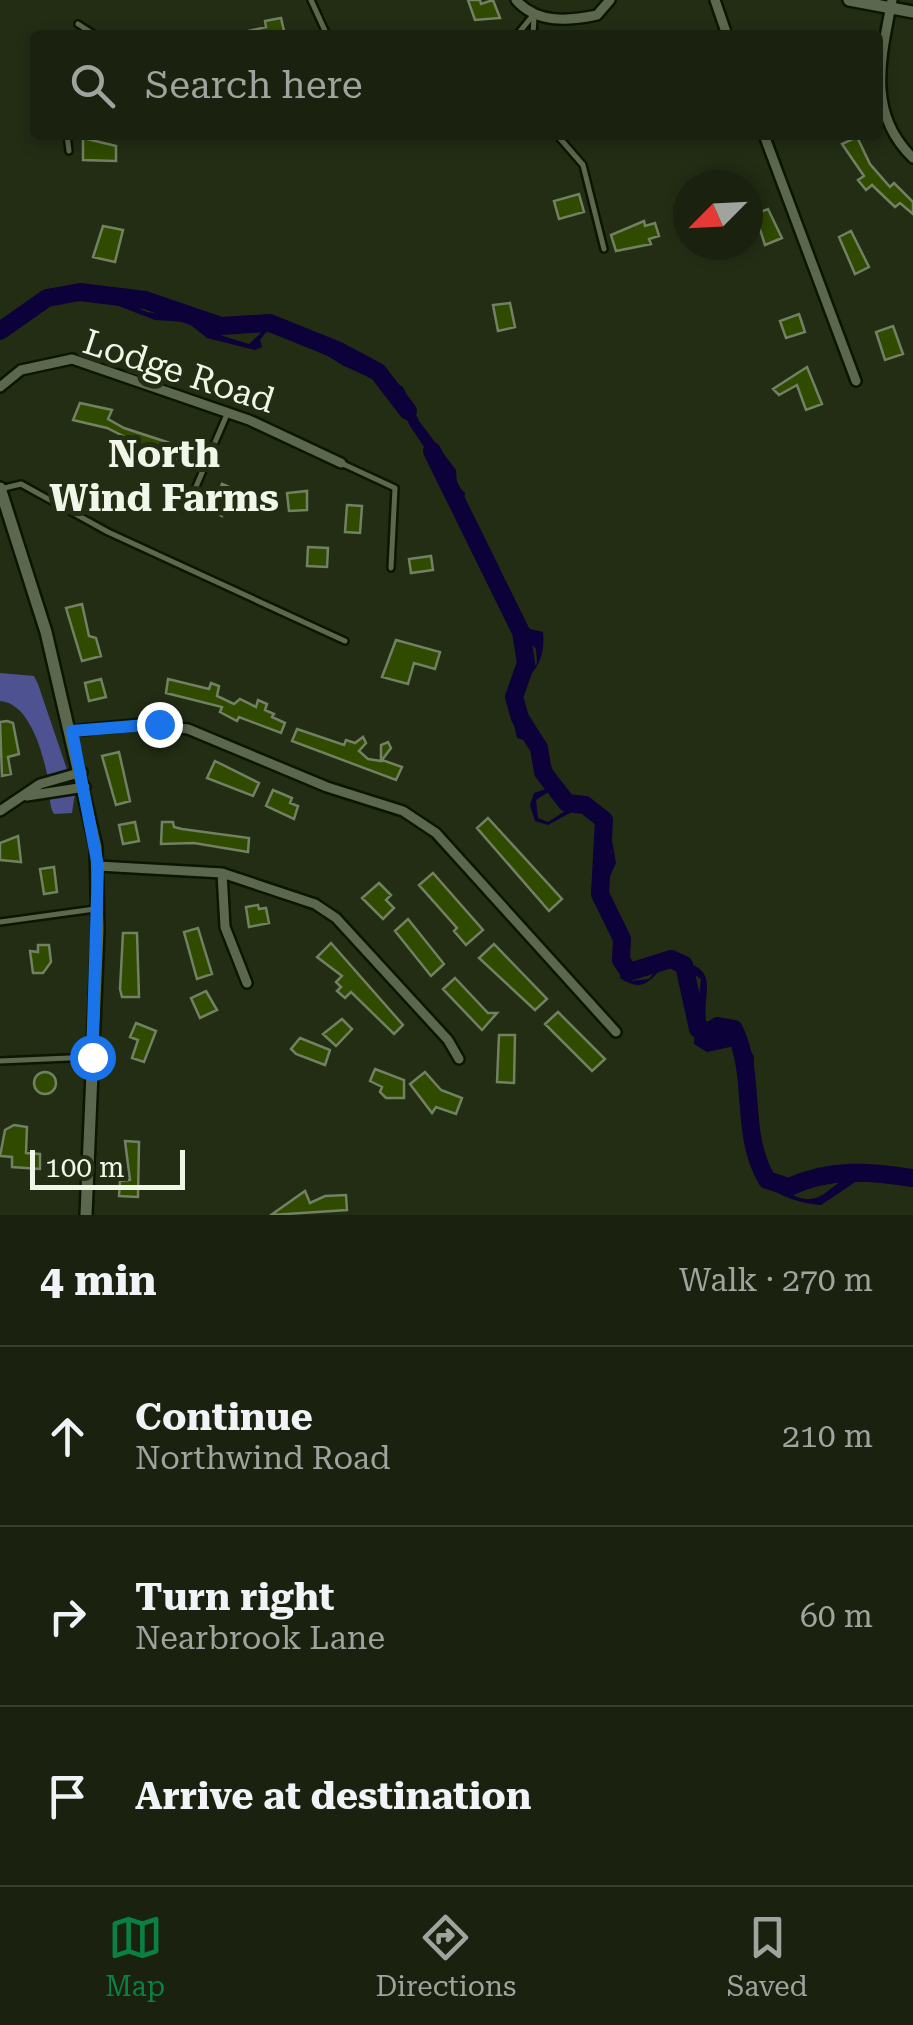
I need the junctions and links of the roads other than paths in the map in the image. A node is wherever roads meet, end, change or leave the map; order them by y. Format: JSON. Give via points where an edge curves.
{"nodes":[{"id":1,"x":311,"y":0,"type":"edge"},
{"id":2,"x":516,"y":0,"type":"edge"},
{"id":3,"x":610,"y":0,"type":"edge"},
{"id":4,"x":715,"y":0,"type":"edge"},
{"id":5,"x":848,"y":0,"type":"edge"},
{"id":6,"x":891,"y":4,"type":"edge"},
{"id":7,"x":913,"y":12,"type":"edge"},
{"id":8,"x":534,"y":14,"type":"junction"},
{"id":9,"x":78,"y":24,"type":"dead end"},
{"id":10,"x":88,"y":30,"type":"edge"},
{"id":11,"x":325,"y":30,"type":"edge"},
{"id":12,"x":521,"y":30,"type":"edge"},
{"id":13,"x":532,"y":30,"type":"edge"},
{"id":14,"x":725,"y":30,"type":"edge"},
{"id":15,"x":883,"y":86,"type":"edge"},
{"id":16,"x":883,"y":112,"type":"edge"},
{"id":17,"x":68,"y":140,"type":"edge"},
{"id":18,"x":561,"y":140,"type":"edge"},
{"id":19,"x":766,"y":140,"type":"edge"},
{"id":20,"x":69,"y":151,"type":"dead end"},
{"id":21,"x":913,"y":158,"type":"edge"},
{"id":22,"x":604,"y":249,"type":"dead end"},
{"id":23,"x":856,"y":380,"type":"dead end"},
{"id":24,"x":0,"y":387,"type":"edge"},
{"id":25,"x":228,"y":412,"type":"junction"},
{"id":26,"x":341,"y":463,"type":"joint"},
{"id":27,"x":0,"y":489,"type":"edge"},
{"id":28,"x":186,"y":510,"type":"dead end"},
{"id":29,"x":392,"y":568,"type":"dead end"},
{"id":30,"x":345,"y":641,"type":"dead end"},
{"id":31,"x":72,"y":731,"type":"junction"},
{"id":32,"x":82,"y":772,"type":"junction"},
{"id":33,"x":85,"y":787,"type":"junction"},
{"id":34,"x":27,"y":796,"type":"junction"},
{"id":35,"x":0,"y":811,"type":"edge"},
{"id":36,"x":98,"y":866,"type":"junction"},
{"id":37,"x":222,"y":873,"type":"junction"},
{"id":38,"x":98,"y":909,"type":"junction"},
{"id":39,"x":0,"y":922,"type":"edge"},
{"id":40,"x":246,"y":983,"type":"dead end"},
{"id":41,"x":616,"y":1032,"type":"dead end"},
{"id":42,"x":92,"y":1057,"type":"junction"},
{"id":43,"x":459,"y":1059,"type":"dead end"},
{"id":44,"x":0,"y":1061,"type":"edge"},
{"id":45,"x":86,"y":1215,"type":"edge"}],
"edges":[{"from":1,"to":11,"type":"lane"},
{"from":2,"to":8,"type":"street"},
{"from":3,"to":8,"type":"street","via":[[592,16],[555,20]]},
{"from":4,"to":14,"type":"street"},
{"from":5,"to":6,"type":"street"},
{"from":6,"to":7,"type":"street"},
{"from":6,"to":15,"type":"street"},
{"from":8,"to":12,"type":"lane"},
{"from":8,"to":13,"type":"lane"},
{"from":9,"to":10,"type":"lane"},
{"from":16,"to":21,"type":"street","via":[[890,132]]},
{"from":17,"to":20,"type":"lane"},
{"from":18,"to":22,"type":"lane","via":[[583,165]]},
{"from":19,"to":23,"type":"street"},
{"from":24,"to":25,"type":"street","name":"Lodge Road","via":[[21,370],[72,359]]},
{"from":25,"to":26,"type":"street","name":"Lodge Road"},
{"from":25,"to":28,"type":"lane"},
{"from":26,"to":29,"type":"lane","via":[[396,488]]},
{"from":27,"to":30,"type":"lane","via":[[21,484],[125,540]]},
{"from":27,"to":31,"type":"street"},
{"from":31,"to":32,"type":"street"},
{"from":31,"to":41,"type":"street","via":[[144,724],[188,729],[412,815]]},
{"from":32,"to":33,"type":"street"},
{"from":32,"to":34,"type":"street","via":[[40,784]]},
{"from":33,"to":34,"type":"street"},
{"from":33,"to":36,"type":"street"},
{"from":34,"to":35,"type":"street"},
{"from":36,"to":37,"type":"street"},
{"from":36,"to":38,"type":"street"},
{"from":37,"to":40,"type":"street","via":[[225,927]]},
{"from":37,"to":43,"type":"street","via":[[296,896],[336,918]]},
{"from":38,"to":39,"type":"lane"},
{"from":38,"to":42,"type":"street"},
{"from":42,"to":44,"type":"lane"},
{"from":42,"to":45,"type":"street"}]}
